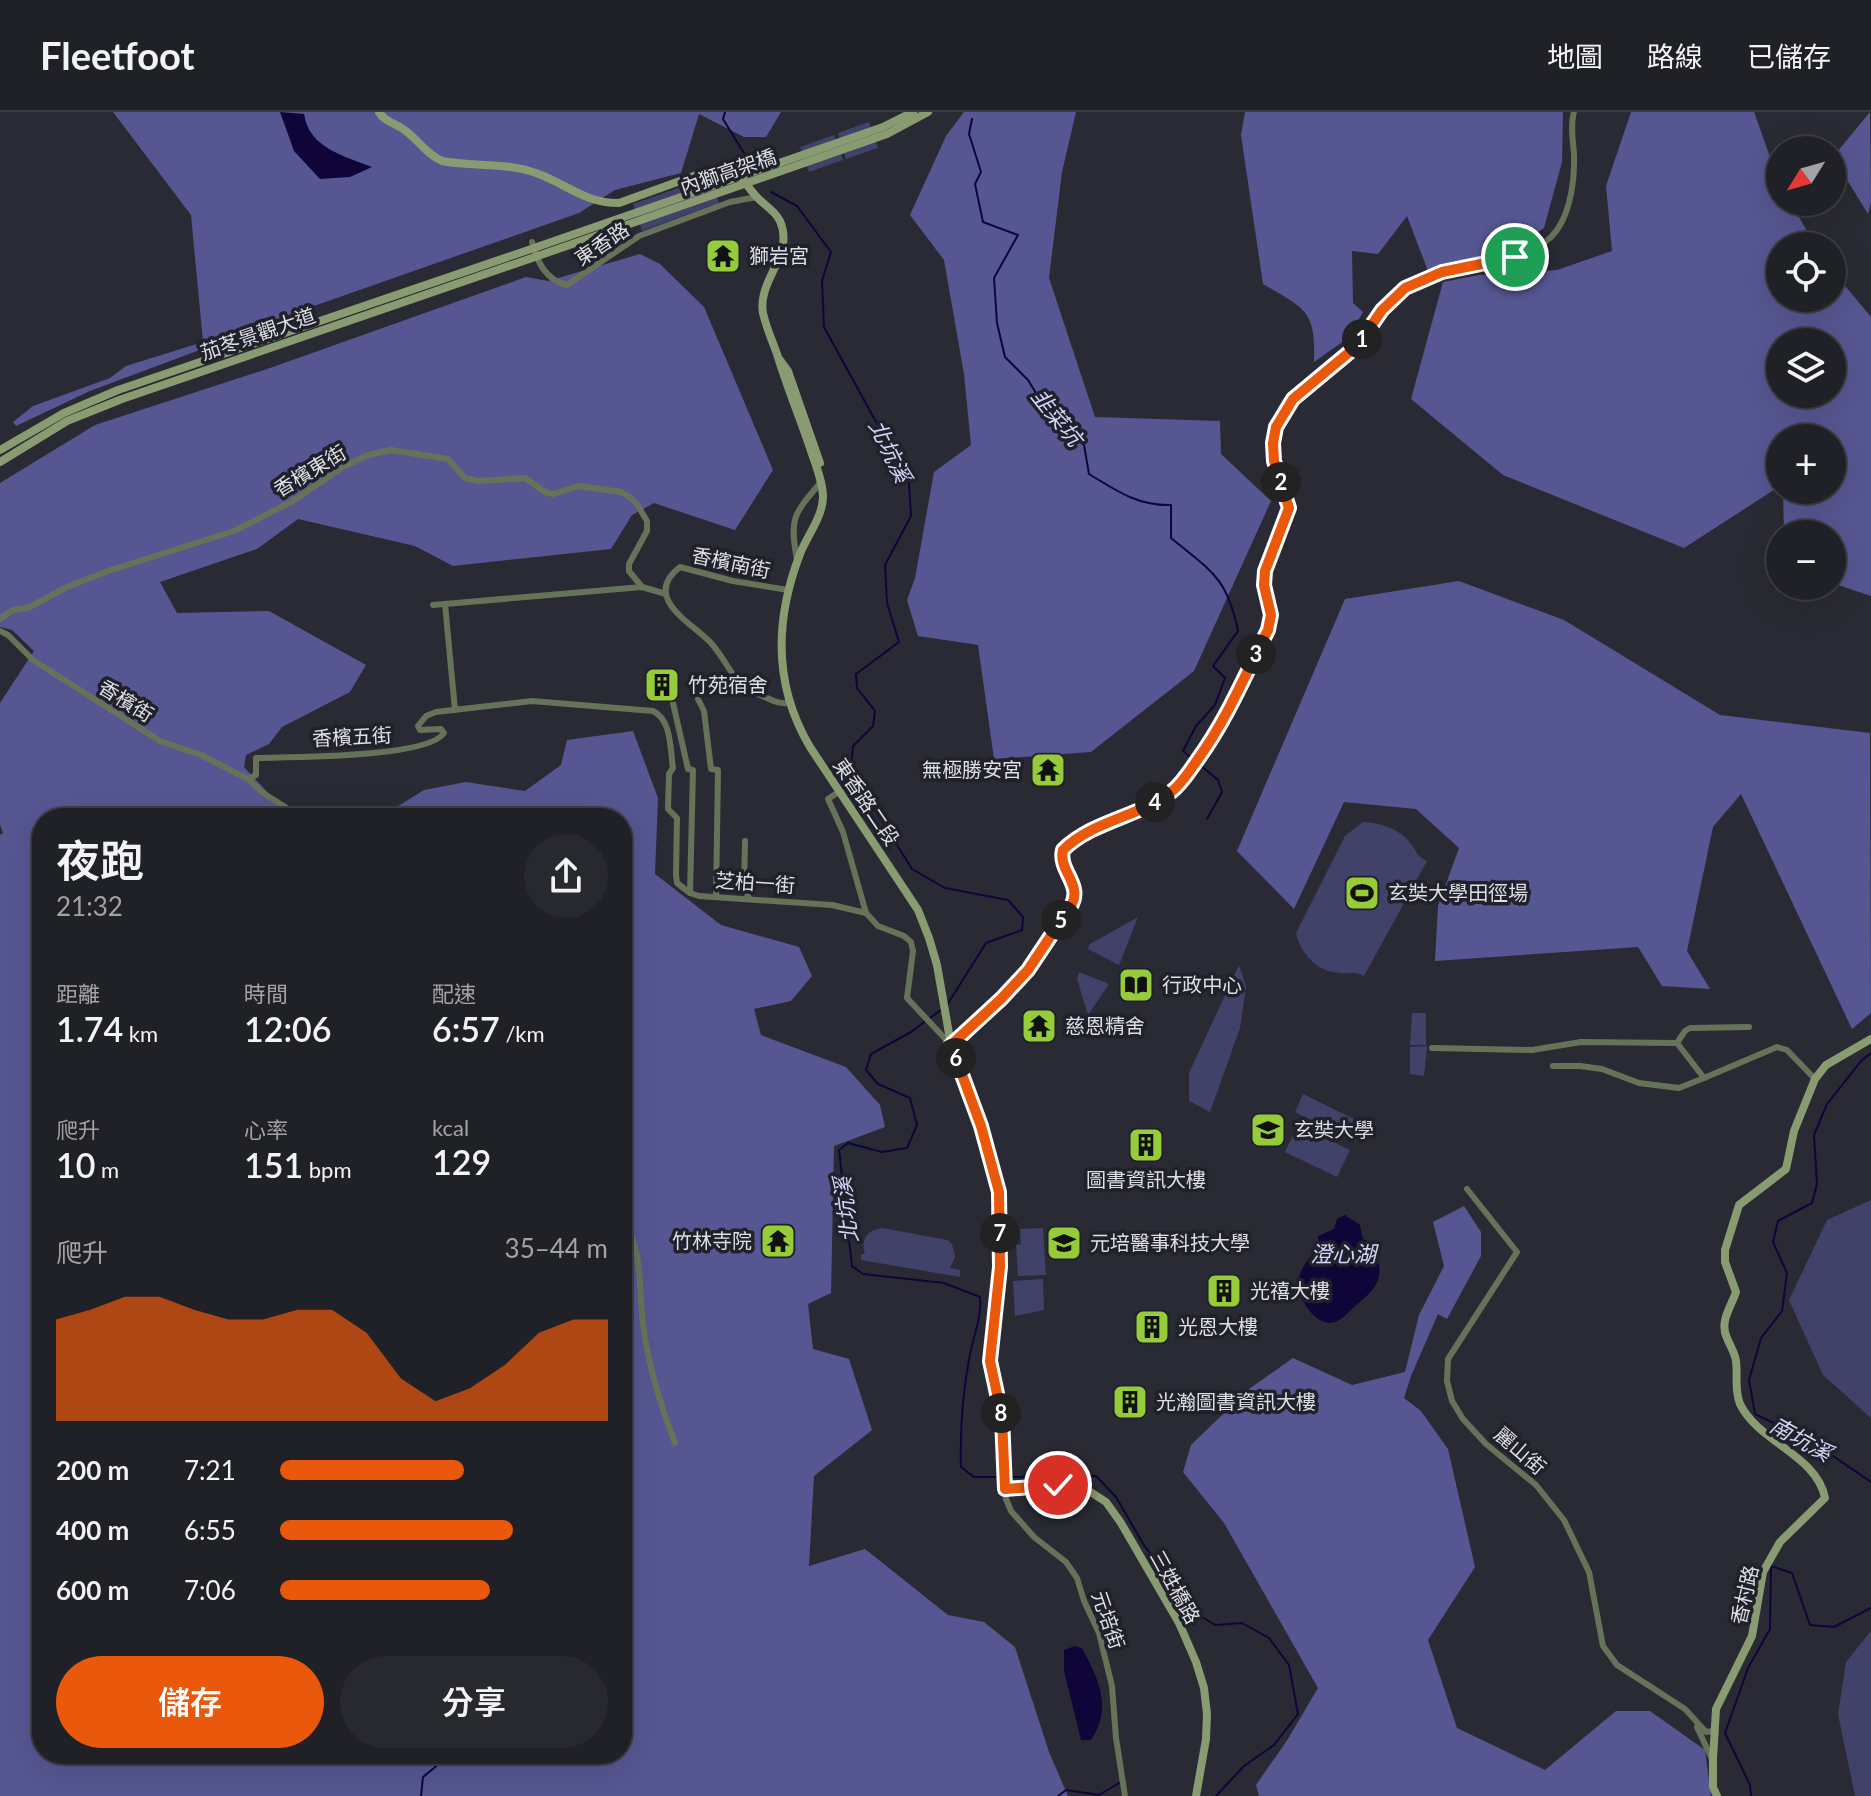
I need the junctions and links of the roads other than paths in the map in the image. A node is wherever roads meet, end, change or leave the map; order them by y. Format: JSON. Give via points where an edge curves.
{"nodes":[{"id":1,"x":379,"y":112,"type":"edge"},
{"id":2,"x":913,"y":112,"type":"edge"},
{"id":3,"x":928,"y":112,"type":"edge"},
{"id":4,"x":1574,"y":112,"type":"edge"},
{"id":5,"x":744,"y":180,"type":"junction"},
{"id":6,"x":757,"y":197,"type":"junction"},
{"id":7,"x":730,"y":202,"type":"junction"},
{"id":8,"x":534,"y":249,"type":"junction"},
{"id":9,"x":777,"y":356,"type":"junction"},
{"id":10,"x":0,"y":450,"type":"edge"},
{"id":11,"x":0,"y":462,"type":"edge"},
{"id":12,"x":821,"y":482,"type":"junction"},
{"id":13,"x":797,"y":562,"type":"junction"},
{"id":14,"x":642,"y":587,"type":"junction"},
{"id":15,"x":788,"y":590,"type":"junction"},
{"id":16,"x":666,"y":594,"type":"junction"},
{"id":17,"x":445,"y":604,"type":"junction"},
{"id":18,"x":433,"y":605,"type":"dead end"},
{"id":19,"x":0,"y":619,"type":"edge"},
{"id":20,"x":0,"y":631,"type":"edge"},
{"id":21,"x":698,"y":699,"type":"dead end"},
{"id":22,"x":673,"y":703,"type":"dead end"},
{"id":23,"x":791,"y":703,"type":"junction"},
{"id":24,"x":455,"y":710,"type":"junction"},
{"id":25,"x":673,"y":768,"type":"junction"},
{"id":26,"x":690,"y":769,"type":"junction"},
{"id":27,"x":711,"y":769,"type":"junction"},
{"id":28,"x":248,"y":779,"type":"junction"},
{"id":29,"x":841,"y":790,"type":"junction"},
{"id":30,"x":288,"y":808,"type":"edge"},
{"id":31,"x":745,"y":841,"type":"dead end"},
{"id":32,"x":690,"y":893,"type":"junction"},
{"id":33,"x":716,"y":897,"type":"junction"},
{"id":34,"x":749,"y":898,"type":"junction"},
{"id":35,"x":866,"y":913,"type":"junction"},
{"id":36,"x":1749,"y":1027,"type":"dead end"},
{"id":37,"x":1871,"y":1039,"type":"edge"},
{"id":38,"x":1677,"y":1043,"type":"junction"},
{"id":39,"x":951,"y":1045,"type":"junction"},
{"id":40,"x":1432,"y":1048,"type":"dead end"},
{"id":41,"x":1553,"y":1066,"type":"dead end"},
{"id":42,"x":1704,"y":1078,"type":"junction"},
{"id":43,"x":1815,"y":1079,"type":"junction"},
{"id":44,"x":1467,"y":1189,"type":"dead end"},
{"id":45,"x":632,"y":1233,"type":"edge"},
{"id":46,"x":675,"y":1443,"type":"dead end"},
{"id":47,"x":1005,"y":1486,"type":"junction"},
{"id":48,"x":1696,"y":1724,"type":"junction"},
{"id":49,"x":1713,"y":1731,"type":"junction"},
{"id":50,"x":1713,"y":1760,"type":"junction"},
{"id":51,"x":1125,"y":1796,"type":"edge"},
{"id":52,"x":1196,"y":1796,"type":"edge"},
{"id":53,"x":1717,"y":1796,"type":"edge"}],
"edges":[{"from":1,"to":5,"type":"street","via":[[442,161],[537,173],[603,203],[619,203],[716,168],[731,168]]},
{"from":2,"to":8,"type":"street","name":"內獅高架橋","bridge":true},
{"from":3,"to":8,"type":"street","name":"內獅高架橋","bridge":true,"via":[[887,134]]},
{"from":4,"to":39,"type":"street","via":[[1574,170],[1566,213],[1550,238],[1515,257],[1442,272],[1405,288],[1358,345],[1293,399],[1276,427],[1272,453],[1289,508],[1265,571],[1268,630],[1224,718],[1173,791],[1063,850],[1076,896],[1072,904],[1028,970]]},
{"from":5,"to":6,"type":"street"},
{"from":5,"to":7,"type":"street"},
{"from":6,"to":7,"type":"street","name":"東香路"},
{"from":6,"to":9,"type":"street","via":[[770,206],[784,235],[782,254],[763,296]]},
{"from":7,"to":8,"type":"street","name":"東香路","via":[[639,236],[567,285],[537,263]]},
{"from":8,"to":10,"type":"street","name":"茄苳景觀大道","via":[[118,390]]},
{"from":8,"to":11,"type":"street","name":"茄苳景觀大道","via":[[122,399],[67,421]]},
{"from":9,"to":12,"type":"street"},
{"from":9,"to":13,"type":"street","via":[[788,371],[827,486],[825,515]]},
{"from":12,"to":13,"type":"street","via":[[819,515]]},
{"from":12,"to":13,"type":"street","via":[[795,514]]},
{"from":13,"to":15,"type":"street"},
{"from":14,"to":16,"type":"street"},
{"from":14,"to":17,"type":"street"},
{"from":14,"to":19,"type":"street","name":"香檳東街","via":[[629,564],[647,521],[621,492],[579,486],[553,494],[525,478],[478,481],[465,478],[448,459],[391,450],[343,467],[234,531],[108,571]]},
{"from":15,"to":16,"type":"street","name":"香檳南街","via":[[680,567]]},
{"from":15,"to":23,"type":"street","name":"東香路二段","via":[[781,653]]},
{"from":16,"to":23,"type":"street","via":[[673,610],[714,646],[742,687]]},
{"from":17,"to":18,"type":"street"},
{"from":17,"to":24,"type":"street"},
{"from":20,"to":28,"type":"street","name":"香檳街","via":[[33,660],[160,741]]},
{"from":21,"to":27,"type":"street"},
{"from":22,"to":26,"type":"street"},
{"from":23,"to":29,"type":"street","name":"東香路二段","via":[[802,734]]},
{"from":24,"to":25,"type":"street","name":"芝柏一街","via":[[532,701],[653,711],[666,723]]},
{"from":24,"to":28,"type":"street","name":"香檳五街","via":[[426,716],[418,726],[441,729],[440,739],[405,750],[256,758],[256,775]]},
{"from":25,"to":26,"type":"street"},
{"from":25,"to":32,"type":"street","name":"芝柏一街","via":[[668,809],[677,818],[677,883]]},
{"from":26,"to":27,"type":"street"},
{"from":26,"to":32,"type":"street"},
{"from":27,"to":33,"type":"street","via":[[718,770]]},
{"from":28,"to":30,"type":"street","name":"香檳街"},
{"from":29,"to":35,"type":"street","via":[[828,799]]},
{"from":29,"to":39,"type":"street","name":"東香路二段","via":[[918,910],[937,965]]},
{"from":31,"to":34,"type":"street","via":[[744,887]]},
{"from":32,"to":33,"type":"street","name":"芝柏一街"},
{"from":33,"to":34,"type":"street","name":"芝柏一街"},
{"from":34,"to":35,"type":"street","name":"芝柏一街"},
{"from":35,"to":39,"type":"street","via":[[878,926],[911,942],[907,998]]},
{"from":36,"to":38,"type":"street","via":[[1690,1028]]},
{"from":37,"to":43,"type":"street","name":"香村路","via":[[1826,1065]]},
{"from":38,"to":40,"type":"street","via":[[1581,1042],[1532,1050]]},
{"from":38,"to":42,"type":"street"},
{"from":39,"to":47,"type":"street","via":[[999,1192],[1000,1267],[990,1361],[1002,1417]]},
{"from":41,"to":42,"type":"street","via":[[1602,1069],[1639,1083],[1679,1088]]},
{"from":42,"to":43,"type":"street","via":[[1777,1047],[1787,1050]]},
{"from":43,"to":49,"type":"street","name":"香村路","via":[[1794,1131],[1786,1169],[1739,1205],[1734,1216],[1725,1257],[1736,1292],[1724,1328],[1736,1358],[1740,1404],[1754,1425],[1821,1482],[1825,1498],[1773,1552],[1763,1572],[1752,1636],[1722,1693]]},
{"from":44,"to":48,"type":"street","name":"麗山街","via":[[1517,1252],[1448,1359],[1452,1401],[1486,1444],[1536,1485],[1564,1520],[1589,1572],[1603,1646],[1617,1665],[1685,1709]]},
{"from":45,"to":46,"type":"street","via":[[656,1393]]},
{"from":47,"to":51,"type":"street","name":"元培街","via":[[1011,1511],[1077,1578],[1099,1633],[1112,1686]]},
{"from":47,"to":52,"type":"street","name":"三姓橋路","via":[[1073,1486],[1089,1491],[1106,1502],[1121,1523],[1179,1623],[1204,1688],[1206,1739]]},
{"from":48,"to":49,"type":"street","name":"麗山街"},
{"from":48,"to":50,"type":"street","name":"麗山街"},
{"from":49,"to":50,"type":"street","name":"香村路"},
{"from":50,"to":53,"type":"street","name":"香村路"}]}
